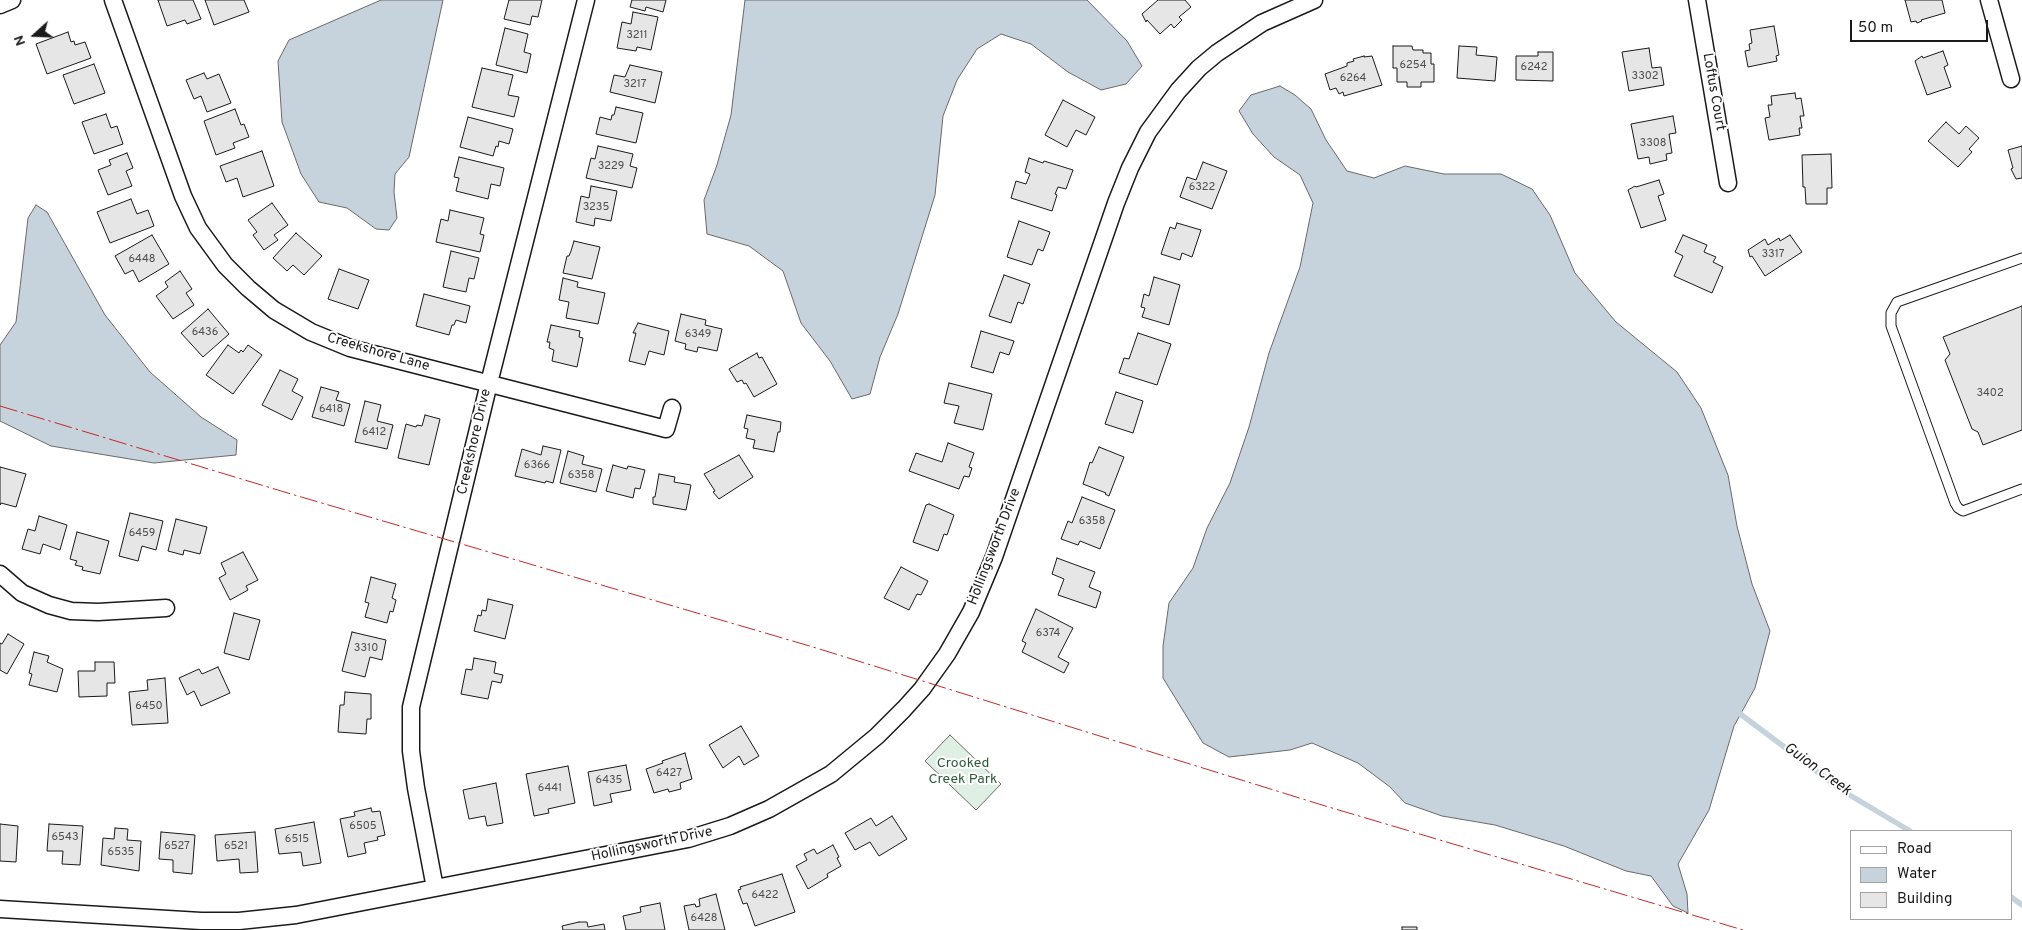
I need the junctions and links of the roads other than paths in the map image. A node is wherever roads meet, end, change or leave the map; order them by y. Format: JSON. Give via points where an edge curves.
{"nodes":[{"id":1,"x":12,"y":0,"type":"edge"},
{"id":2,"x":114,"y":0,"type":"edge"},
{"id":3,"x":586,"y":0,"type":"edge"},
{"id":4,"x":1314,"y":0,"type":"edge"},
{"id":5,"x":1697,"y":0,"type":"edge"},
{"id":6,"x":1989,"y":0,"type":"edge"},
{"id":7,"x":0,"y":4,"type":"edge"},
{"id":8,"x":2012,"y":79,"type":"dead end"},
{"id":9,"x":1728,"y":183,"type":"dead end"},
{"id":10,"x":2022,"y":258,"type":"edge"},
{"id":11,"x":489,"y":384,"type":"junction"},
{"id":12,"x":672,"y":408,"type":"dead end"},
{"id":13,"x":2022,"y":488,"type":"edge"},
{"id":14,"x":0,"y":574,"type":"edge"},
{"id":15,"x":166,"y":608,"type":"dead end"},
{"id":16,"x":435,"y":888,"type":"junction"},
{"id":17,"x":0,"y":909,"type":"edge"}],
"edges":[{"from":1,"to":7,"type":"street"},
{"from":2,"to":11,"type":"street","name":"Creekshore Lane","via":[[183,196],[198,228],[225,265],[264,303],[293,323],[332,342]]},
{"from":3,"to":11,"type":"street","name":"Creekshore Drive"},
{"from":4,"to":16,"type":"street","name":"Hollingsworth Drive","via":[[1262,23],[1217,53],[1178,91],[1148,132],[1116,203],[983,587],[947,654],[922,689],[885,729],[853,757],[808,788],[730,826],[678,842]]},
{"from":5,"to":9,"type":"street","name":"Loftus Court"},
{"from":6,"to":8,"type":"street"},
{"from":10,"to":13,"type":"lane","via":[[1897,302],[1891,313],[1891,326],[1955,503],[1963,511]]},
{"from":11,"to":12,"type":"street","name":"Creekshore Lane","via":[[666,429]]},
{"from":11,"to":16,"type":"street","name":"Creekshore Drive","via":[[412,707],[411,751]]},
{"from":14,"to":15,"type":"street","via":[[22,593],[48,606],[71,611]]},
{"from":16,"to":17,"type":"street","name":"Hollingsworth Drive","via":[[309,913],[239,921],[182,921]]}]}
